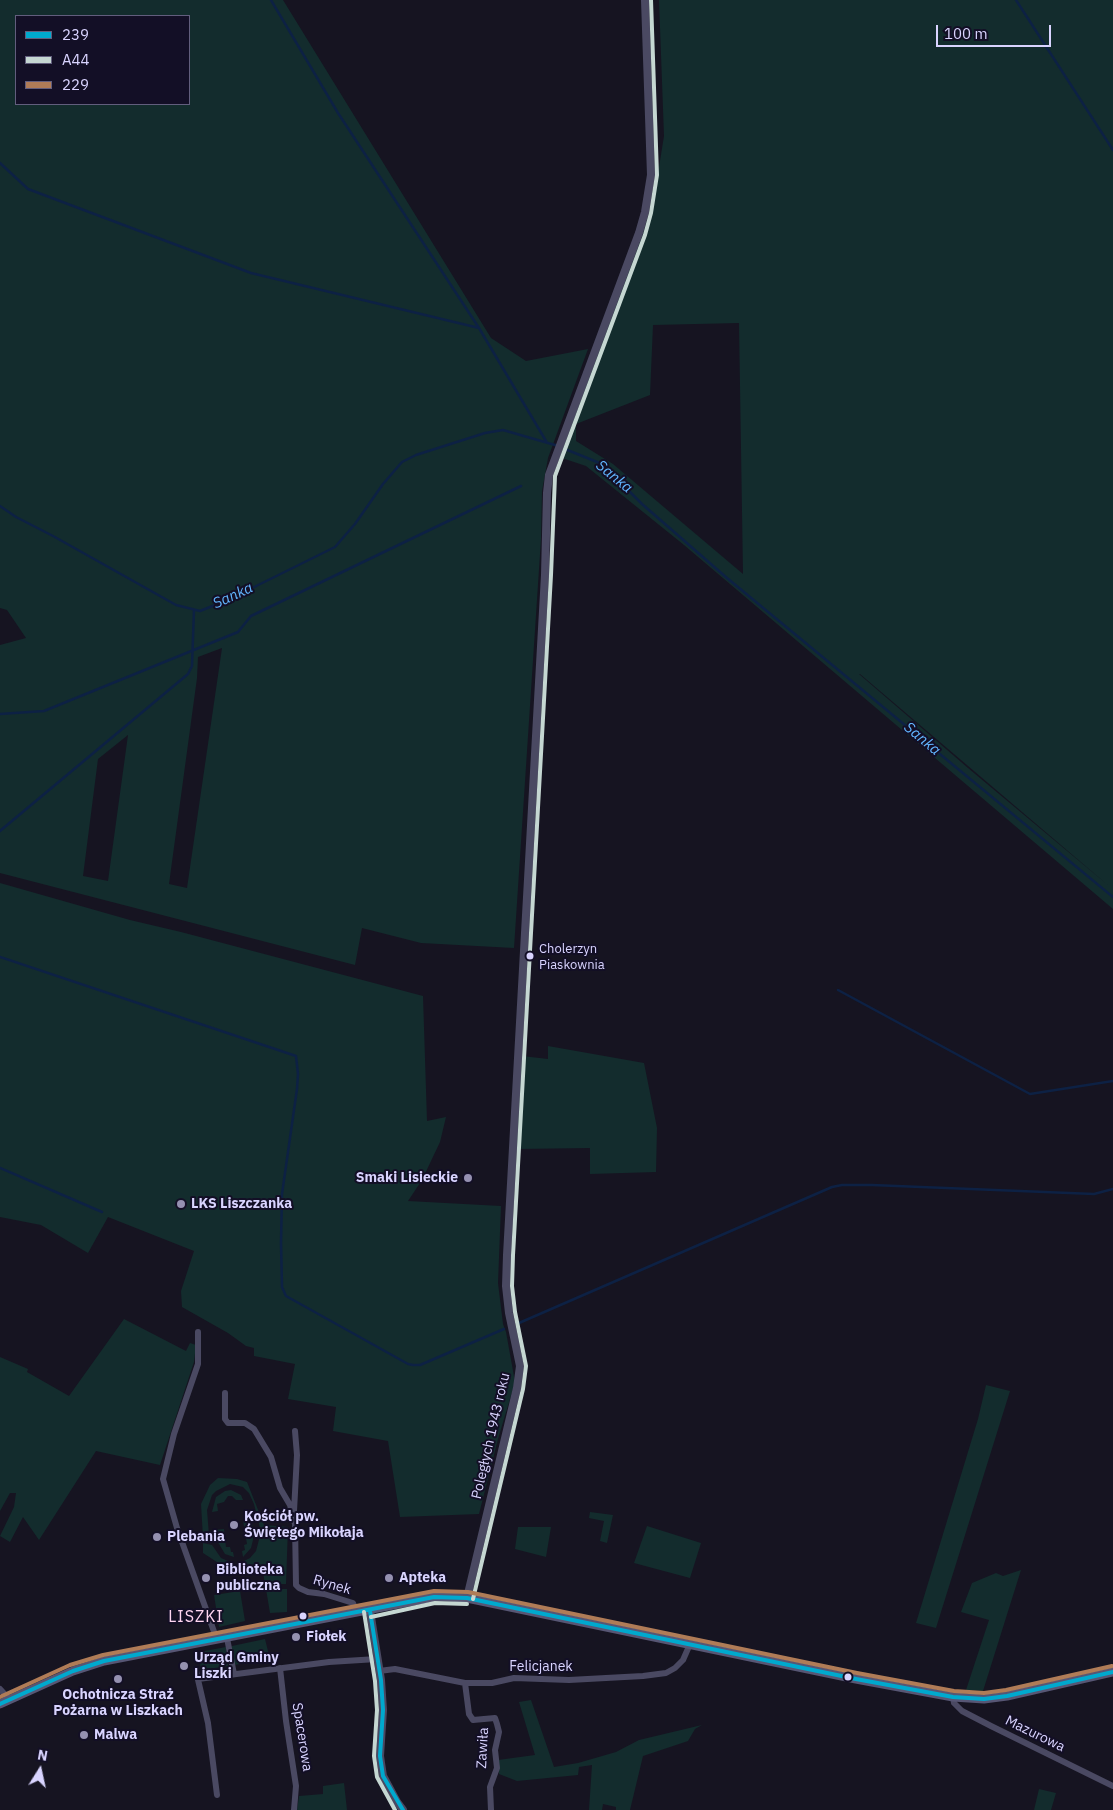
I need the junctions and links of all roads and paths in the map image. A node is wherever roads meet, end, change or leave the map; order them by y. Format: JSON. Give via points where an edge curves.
{"nodes":[{"id":1,"x":645,"y":0,"type":"edge"},
{"id":2,"x":198,"y":1332,"type":"dead end"},
{"id":3,"x":225,"y":1393,"type":"dead end"},
{"id":4,"x":295,"y":1431,"type":"dead end"},
{"id":5,"x":294,"y":1514,"type":"junction"},
{"id":6,"x":467,"y":1598,"type":"junction"},
{"id":7,"x":370,"y":1611,"type":"junction"},
{"id":8,"x":357,"y":1613,"type":"junction"},
{"id":9,"x":227,"y":1638,"type":"junction"},
{"id":10,"x":217,"y":1640,"type":"junction"},
{"id":11,"x":690,"y":1644,"type":"junction"},
{"id":12,"x":377,"y":1659,"type":"junction"},
{"id":13,"x":280,"y":1668,"type":"junction"},
{"id":14,"x":196,"y":1671,"type":"dead end"},
{"id":15,"x":379,"y":1671,"type":"junction"},
{"id":16,"x":1113,"y":1672,"type":"edge"},
{"id":17,"x":234,"y":1674,"type":"junction"},
{"id":18,"x":198,"y":1679,"type":"junction"},
{"id":19,"x":465,"y":1683,"type":"junction"},
{"id":20,"x":0,"y":1689,"type":"edge"},
{"id":21,"x":954,"y":1697,"type":"junction"},
{"id":22,"x":10,"y":1700,"type":"junction"},
{"id":23,"x":0,"y":1704,"type":"edge"},
{"id":24,"x":1113,"y":1786,"type":"edge"},
{"id":25,"x":217,"y":1795,"type":"dead end"},
{"id":26,"x":294,"y":1810,"type":"edge"},
{"id":27,"x":403,"y":1810,"type":"edge"},
{"id":28,"x":491,"y":1810,"type":"edge"}],
"edges":[{"from":1,"to":6,"type":"street","name":"Poległych 1943 roku","via":[[651,175],[646,212],[549,475],[506,1286],[520,1366]]},
{"from":2,"to":10,"type":"street","via":[[198,1364],[174,1434],[163,1479]]},
{"from":3,"to":5,"type":"street","via":[[225,1419],[228,1423],[245,1423],[254,1429],[271,1457],[280,1488]]},
{"from":4,"to":5,"type":"street"},
{"from":5,"to":8,"type":"street","name":"Rynek","via":[[296,1585],[308,1592],[353,1603]]},
{"from":6,"to":7,"type":"main road","via":[[434,1598]]},
{"from":6,"to":11,"type":"main road"},
{"from":7,"to":8,"type":"main road"},
{"from":7,"to":12,"type":"street"},
{"from":8,"to":9,"type":"main road"},
{"from":9,"to":10,"type":"main road"},
{"from":9,"to":17,"type":"street"},
{"from":10,"to":22,"type":"main road","via":[[92,1664]]},
{"from":11,"to":19,"type":"street","name":"Felicjanek","via":[[683,1660],[666,1673],[569,1680],[514,1678],[492,1683]]},
{"from":11,"to":21,"type":"main road"},
{"from":12,"to":13,"type":"street"},
{"from":12,"to":15,"type":"street"},
{"from":13,"to":17,"type":"street"},
{"from":13,"to":26,"type":"street","name":"Spacerowa","via":[[296,1780]]},
{"from":14,"to":18,"type":"street"},
{"from":15,"to":19,"type":"street","name":"Felicjanek","via":[[396,1670]]},
{"from":15,"to":27,"type":"street","via":[[383,1710],[380,1756],[384,1776]]},
{"from":16,"to":21,"type":"main road","via":[[1007,1696],[984,1699]]},
{"from":17,"to":18,"type":"street"},
{"from":18,"to":25,"type":"street","via":[[208,1723]]},
{"from":19,"to":28,"type":"street","name":"Zawiła","via":[[469,1714],[473,1720],[495,1718],[499,1732],[495,1750],[497,1768],[490,1787]]},
{"from":20,"to":22,"type":"street"},
{"from":21,"to":24,"type":"street","name":"Mazurowa","via":[[954,1703],[969,1714]]},
{"from":22,"to":23,"type":"main road"}]}
